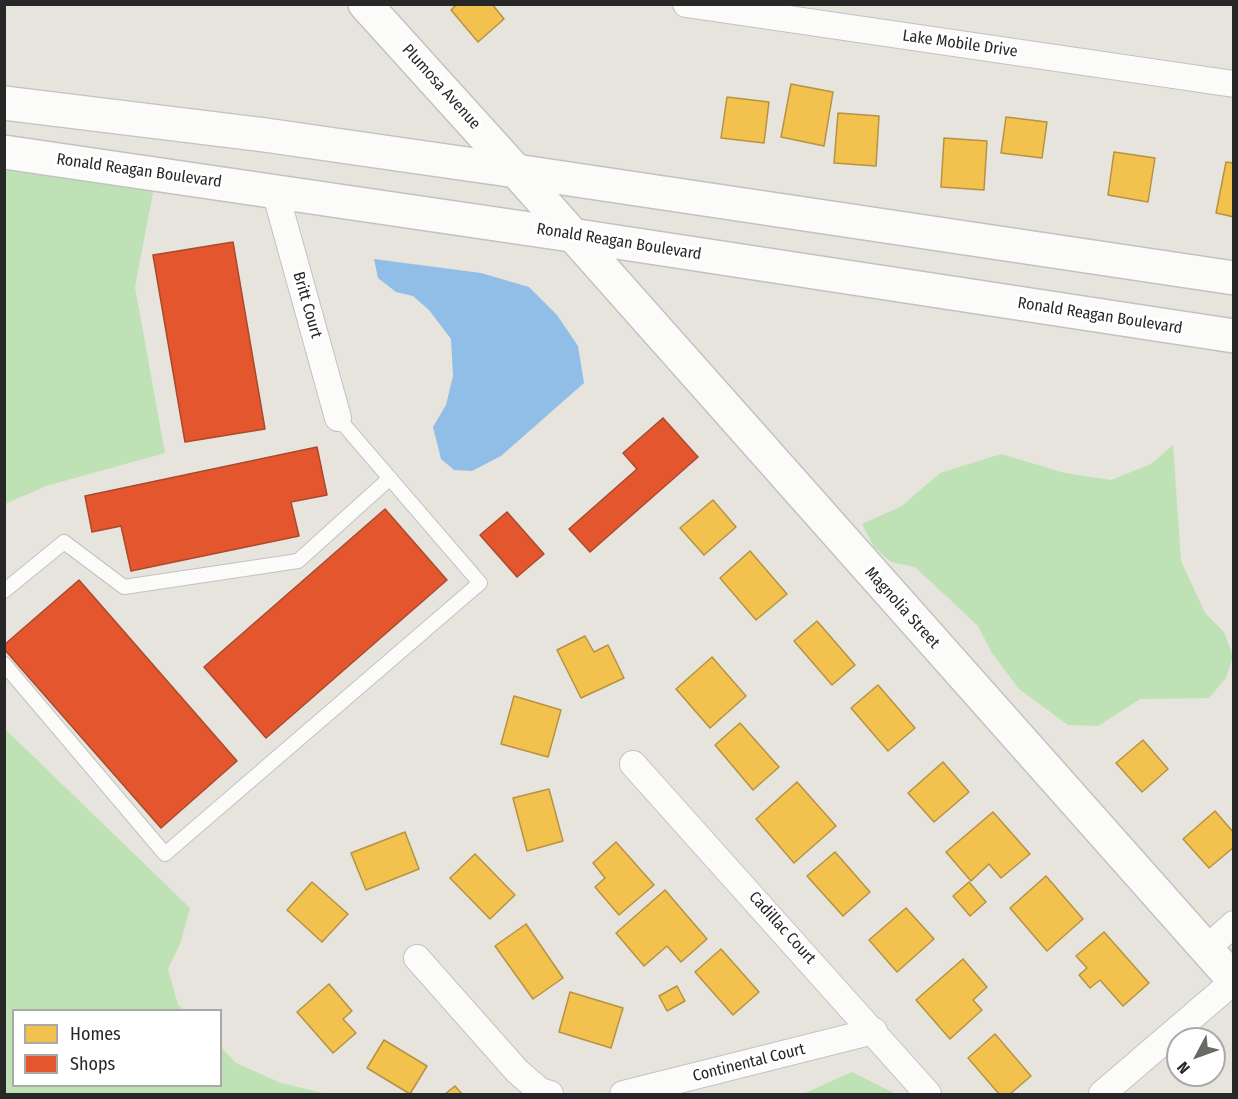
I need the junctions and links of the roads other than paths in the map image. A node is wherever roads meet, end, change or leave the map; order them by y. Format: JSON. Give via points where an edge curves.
{"nodes":[{"id":1,"x":365,"y":4,"type":"edge"},
{"id":2,"x":686,"y":4,"type":"edge"},
{"id":3,"x":1233,"y":84,"type":"edge"},
{"id":4,"x":4,"y":103,"type":"edge"},
{"id":5,"x":4,"y":152,"type":"edge"},
{"id":6,"x":516,"y":171,"type":"junction"},
{"id":7,"x":275,"y":191,"type":"junction"},
{"id":8,"x":571,"y":235,"type":"junction"},
{"id":9,"x":1233,"y":278,"type":"edge"},
{"id":10,"x":1233,"y":336,"type":"edge"},
{"id":11,"x":338,"y":418,"type":"joint"},
{"id":12,"x":390,"y":478,"type":"junction"},
{"id":13,"x":4,"y":591,"type":"edge"},
{"id":14,"x":4,"y":664,"type":"edge"},
{"id":15,"x":633,"y":764,"type":"dead end"},
{"id":16,"x":1233,"y":924,"type":"edge"},
{"id":17,"x":1206,"y":949,"type":"junction"},
{"id":18,"x":417,"y":957,"type":"dead end"},
{"id":19,"x":1233,"y":981,"type":"edge"},
{"id":20,"x":874,"y":1031,"type":"junction"},
{"id":21,"x":550,"y":1095,"type":"edge"},
{"id":22,"x":623,"y":1095,"type":"edge"},
{"id":23,"x":928,"y":1095,"type":"edge"},
{"id":24,"x":1102,"y":1095,"type":"edge"}],
"edges":[{"from":1,"to":6,"type":"main road","name":"Plumosa Avenue"},
{"from":2,"to":3,"type":"street","name":"Lake Mobile Drive"},
{"from":4,"to":6,"type":"main road"},
{"from":5,"to":7,"type":"main road","name":"Ronald Reagan Boulevard"},
{"from":6,"to":8,"type":"main road","name":"Plumosa Avenue"},
{"from":6,"to":9,"type":"main road"},
{"from":7,"to":8,"type":"main road","name":"Ronald Reagan Boulevard"},
{"from":7,"to":11,"type":"street","name":"Britt Court"},
{"from":8,"to":10,"type":"main road","name":"Ronald Reagan Boulevard"},
{"from":8,"to":17,"type":"main road","name":"Magnolia Street"},
{"from":11,"to":12,"type":"lane"},
{"from":12,"to":13,"type":"lane","via":[[298,561],[124,587],[64,542]]},
{"from":12,"to":14,"type":"lane","via":[[480,583],[165,854]]},
{"from":15,"to":20,"type":"street","name":"Cadillac Court"},
{"from":16,"to":17,"type":"street"},
{"from":17,"to":19,"type":"main road","name":"Magnolia Street"},
{"from":18,"to":21,"type":"street","via":[[517,1071]]},
{"from":19,"to":24,"type":"street"},
{"from":20,"to":22,"type":"street","name":"Continental Court"},
{"from":20,"to":23,"type":"street","name":"Cadillac Court"}]}
